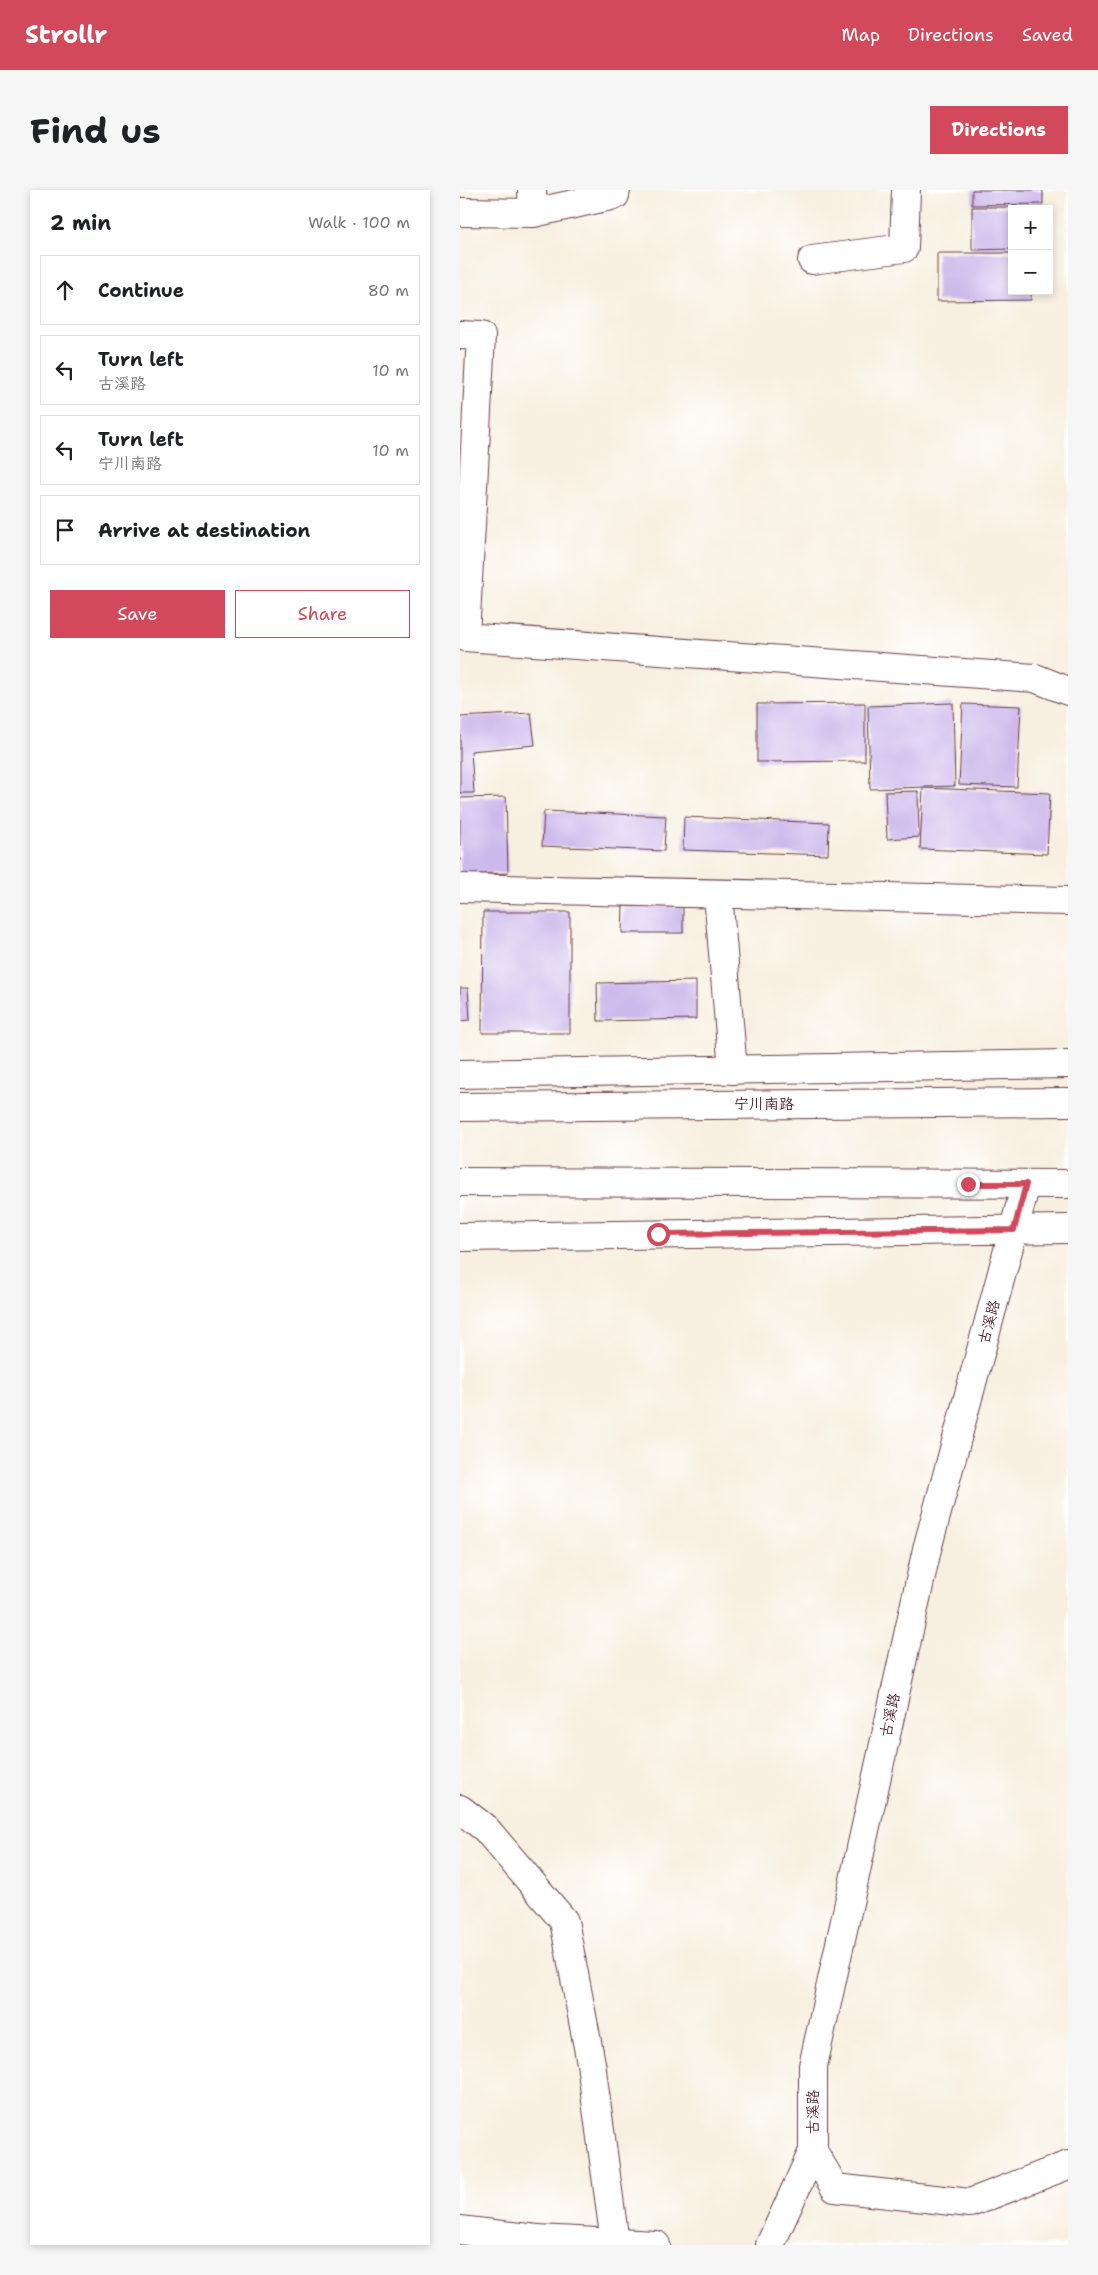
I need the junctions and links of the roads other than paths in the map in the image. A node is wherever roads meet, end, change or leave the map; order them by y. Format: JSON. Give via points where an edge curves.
{"nodes":[{"id":1,"x":616,"y":190,"type":"edge"},
{"id":2,"x":906,"y":190,"type":"edge"},
{"id":3,"x":533,"y":201,"type":"edge"},
{"id":4,"x":460,"y":212,"type":"edge"},
{"id":5,"x":812,"y":260,"type":"dead end"},
{"id":6,"x":460,"y":335,"type":"edge"},
{"id":7,"x":1068,"y":692,"type":"edge"},
{"id":8,"x":460,"y":888,"type":"edge"},
{"id":9,"x":718,"y":894,"type":"junction"},
{"id":10,"x":1068,"y":901,"type":"edge"},
{"id":11,"x":1068,"y":1064,"type":"edge"},
{"id":12,"x":733,"y":1070,"type":"junction"},
{"id":13,"x":460,"y":1074,"type":"edge"},
{"id":14,"x":1068,"y":1102,"type":"edge"},
{"id":15,"x":460,"y":1107,"type":"edge"},
{"id":16,"x":460,"y":1182,"type":"edge"},
{"id":17,"x":1026,"y":1184,"type":"junction"},
{"id":18,"x":1068,"y":1184,"type":"edge"},
{"id":19,"x":1068,"y":1229,"type":"edge"},
{"id":20,"x":1014,"y":1230,"type":"junction"},
{"id":21,"x":460,"y":1237,"type":"edge"},
{"id":22,"x":460,"y":1809,"type":"edge"},
{"id":23,"x":813,"y":2151,"type":"junction"},
{"id":24,"x":1068,"y":2166,"type":"edge"},
{"id":25,"x":460,"y":2230,"type":"edge"},
{"id":26,"x":538,"y":2242,"type":"edge"},
{"id":27,"x":615,"y":2243,"type":"junction"},
{"id":28,"x":656,"y":2245,"type":"edge"},
{"id":29,"x":770,"y":2245,"type":"edge"}],
"edges":[{"from":1,"to":3,"type":"street","via":[[615,195]]},
{"from":2,"to":5,"type":"street","via":[[904,248]]},
{"from":3,"to":4,"type":"street"},
{"from":6,"to":7,"type":"street","via":[[481,336],[465,637],[1035,678]]},
{"from":8,"to":9,"type":"street"},
{"from":9,"to":10,"type":"street"},
{"from":9,"to":12,"type":"street"},
{"from":11,"to":12,"type":"street"},
{"from":12,"to":13,"type":"street"},
{"from":14,"to":15,"type":"street","name":"宁川南路"},
{"from":16,"to":17,"type":"street"},
{"from":17,"to":18,"type":"street"},
{"from":17,"to":20,"type":"street","name":"古溪路"},
{"from":19,"to":20,"type":"street"},
{"from":20,"to":21,"type":"street"},
{"from":20,"to":23,"type":"street","name":"古溪路","via":[[927,1549],[813,2066]]},
{"from":22,"to":27,"type":"street","via":[[486,1829],[564,1921],[591,2063]]},
{"from":23,"to":24,"type":"street","via":[[835,2188],[970,2203]]},
{"from":23,"to":29,"type":"street","name":"古溪路"},
{"from":25,"to":26,"type":"street"},
{"from":26,"to":27,"type":"street"},
{"from":27,"to":28,"type":"street"}]}
